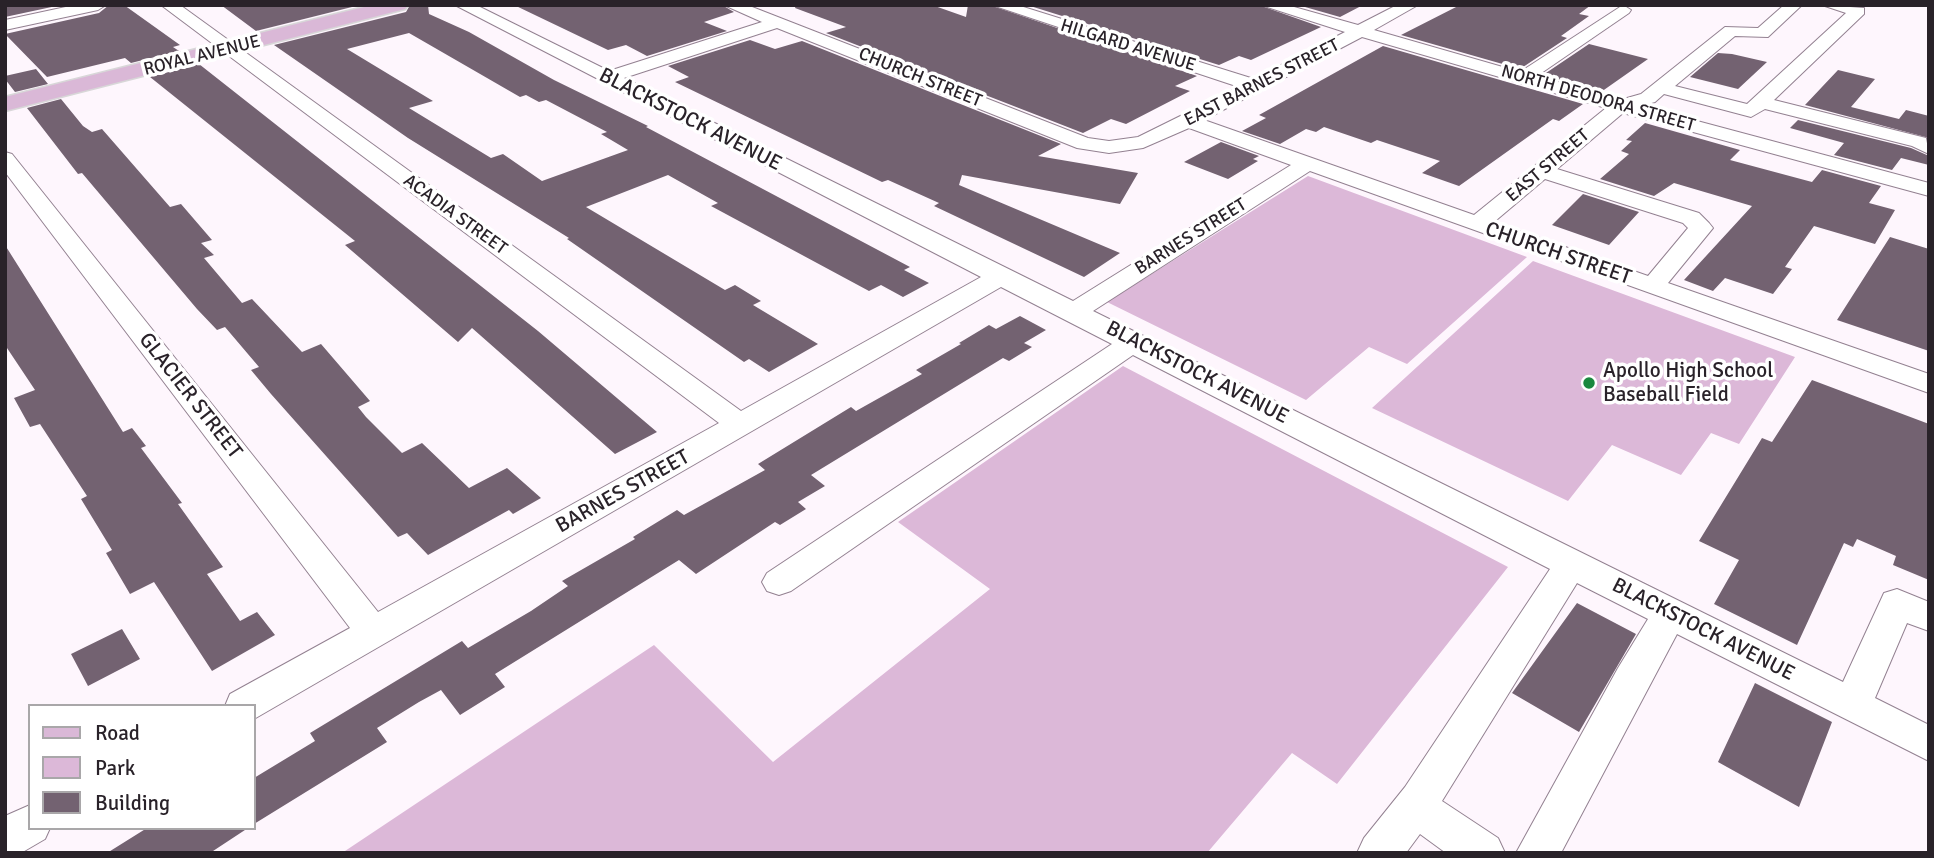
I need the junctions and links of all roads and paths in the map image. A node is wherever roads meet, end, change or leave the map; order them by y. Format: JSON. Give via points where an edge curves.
{"nodes":[{"id":1,"x":98,"y":5,"type":"edge"},
{"id":2,"x":169,"y":5,"type":"edge"},
{"id":3,"x":398,"y":5,"type":"edge"},
{"id":4,"x":463,"y":5,"type":"edge"},
{"id":5,"x":732,"y":5,"type":"edge"},
{"id":6,"x":1000,"y":5,"type":"edge"},
{"id":7,"x":1269,"y":5,"type":"edge"},
{"id":8,"x":1410,"y":5,"type":"edge"},
{"id":9,"x":1794,"y":5,"type":"edge"},
{"id":10,"x":1830,"y":5,"type":"edge"},
{"id":11,"x":1623,"y":10,"type":"dead end"},
{"id":12,"x":780,"y":22,"type":"junction"},
{"id":13,"x":5,"y":25,"type":"edge"},
{"id":14,"x":1360,"y":32,"type":"junction"},
{"id":15,"x":228,"y":49,"type":"junction"},
{"id":16,"x":1524,"y":77,"type":"junction"},
{"id":17,"x":607,"y":78,"type":"junction"},
{"id":18,"x":1256,"y":86,"type":"junction"},
{"id":19,"x":1658,"y":87,"type":"junction"},
{"id":20,"x":1761,"y":102,"type":"junction"},
{"id":21,"x":5,"y":104,"type":"edge"},
{"id":22,"x":1620,"y":106,"type":"junction"},
{"id":23,"x":1188,"y":121,"type":"junction"},
{"id":24,"x":1109,"y":147,"type":"joint"},
{"id":25,"x":1929,"y":148,"type":"edge"},
{"id":26,"x":5,"y":158,"type":"edge"},
{"id":27,"x":1307,"y":163,"type":"junction"},
{"id":28,"x":1542,"y":171,"type":"junction"},
{"id":29,"x":1929,"y":190,"type":"edge"},
{"id":30,"x":1476,"y":225,"type":"junction"},
{"id":31,"x":1002,"y":276,"type":"junction"},
{"id":32,"x":1652,"y":287,"type":"junction"},
{"id":33,"x":1075,"y":312,"type":"junction"},
{"id":34,"x":1135,"y":342,"type":"junction"},
{"id":35,"x":1929,"y":384,"type":"edge"},
{"id":36,"x":741,"y":425,"type":"junction"},
{"id":37,"x":1572,"y":563,"type":"junction"},
{"id":38,"x":779,"y":582,"type":"dead end"},
{"id":39,"x":1670,"y":614,"type":"junction"},
{"id":40,"x":1929,"y":617,"type":"edge"},
{"id":41,"x":374,"y":633,"type":"junction"},
{"id":42,"x":248,"y":704,"type":"edge"},
{"id":43,"x":1852,"y":706,"type":"junction"},
{"id":44,"x":1929,"y":744,"type":"edge"},
{"id":45,"x":1420,"y":800,"type":"junction"},
{"id":46,"x":28,"y":826,"type":"edge"},
{"id":47,"x":5,"y":839,"type":"edge"},
{"id":48,"x":1379,"y":853,"type":"edge"},
{"id":49,"x":1483,"y":853,"type":"edge"},
{"id":50,"x":1538,"y":853,"type":"edge"}],
"edges":[{"from":1,"to":13,"type":"street"},
{"from":2,"to":15,"type":"street","name":"ACADIA STREET"},
{"from":3,"to":15,"type":"main road","name":"ROYAL AVENUE"},
{"from":4,"to":17,"type":"street","name":"BLACKSTOCK AVENUE"},
{"from":5,"to":12,"type":"street","name":"CHURCH STREET"},
{"from":6,"to":18,"type":"street","name":"HILGARD AVENUE"},
{"from":7,"to":14,"type":"street","name":"NORTH DEODORA STREET"},
{"from":8,"to":14,"type":"street","name":"EAST BARNES STREET"},
{"from":9,"to":19,"type":"street","name":"EAST STREET","via":[[1762,33],[1731,32]]},
{"from":10,"to":20,"type":"street","via":[[1858,11]]},
{"from":11,"to":16,"type":"street"},
{"from":12,"to":17,"type":"street"},
{"from":12,"to":24,"type":"street","name":"CHURCH STREET","via":[[1084,144]]},
{"from":14,"to":16,"type":"street","name":"NORTH DEODORA STREET"},
{"from":14,"to":18,"type":"street","name":"EAST BARNES STREET"},
{"from":15,"to":21,"type":"main road","name":"ROYAL AVENUE"},
{"from":15,"to":36,"type":"street","name":"ACADIA STREET"},
{"from":16,"to":22,"type":"street","name":"NORTH DEODORA STREET"},
{"from":17,"to":31,"type":"street","name":"BLACKSTOCK AVENUE"},
{"from":18,"to":23,"type":"street","name":"EAST BARNES STREET"},
{"from":19,"to":20,"type":"street","via":[[1751,111]]},
{"from":19,"to":22,"type":"street","name":"EAST STREET","via":[[1648,98]]},
{"from":20,"to":25,"type":"street"},
{"from":22,"to":28,"type":"street","name":"EAST STREET"},
{"from":22,"to":29,"type":"street","name":"NORTH DEODORA STREET"},
{"from":23,"to":24,"type":"street","name":"EAST BARNES STREET","via":[[1143,142]]},
{"from":23,"to":27,"type":"street","name":"CHURCH STREET"},
{"from":26,"to":41,"type":"street","name":"GLACIER STREET"},
{"from":27,"to":30,"type":"street","name":"CHURCH STREET"},
{"from":27,"to":33,"type":"street","name":"BARNES STREET"},
{"from":28,"to":30,"type":"street","name":"EAST STREET"},
{"from":28,"to":32,"type":"street","via":[[1691,218],[1701,228]]},
{"from":30,"to":32,"type":"street","name":"CHURCH STREET"},
{"from":31,"to":33,"type":"street","name":"BLACKSTOCK AVENUE"},
{"from":31,"to":36,"type":"street","name":"BARNES STREET"},
{"from":32,"to":35,"type":"street","name":"CHURCH STREET"},
{"from":33,"to":34,"type":"street","name":"BLACKSTOCK AVENUE"},
{"from":34,"to":37,"type":"street","name":"BLACKSTOCK AVENUE"},
{"from":34,"to":38,"type":"street"},
{"from":36,"to":41,"type":"street","name":"BARNES STREET"},
{"from":37,"to":39,"type":"street","name":"BLACKSTOCK AVENUE"},
{"from":37,"to":45,"type":"street"},
{"from":39,"to":43,"type":"street","name":"BLACKSTOCK AVENUE"},
{"from":39,"to":50,"type":"street"},
{"from":40,"to":43,"type":"street","via":[[1896,603]]},
{"from":41,"to":42,"type":"street","name":"BARNES STREET"},
{"from":43,"to":44,"type":"street","name":"BLACKSTOCK AVENUE"},
{"from":45,"to":48,"type":"street"},
{"from":45,"to":49,"type":"street","via":[[1426,814]]},
{"from":46,"to":47,"type":"street"}]}
